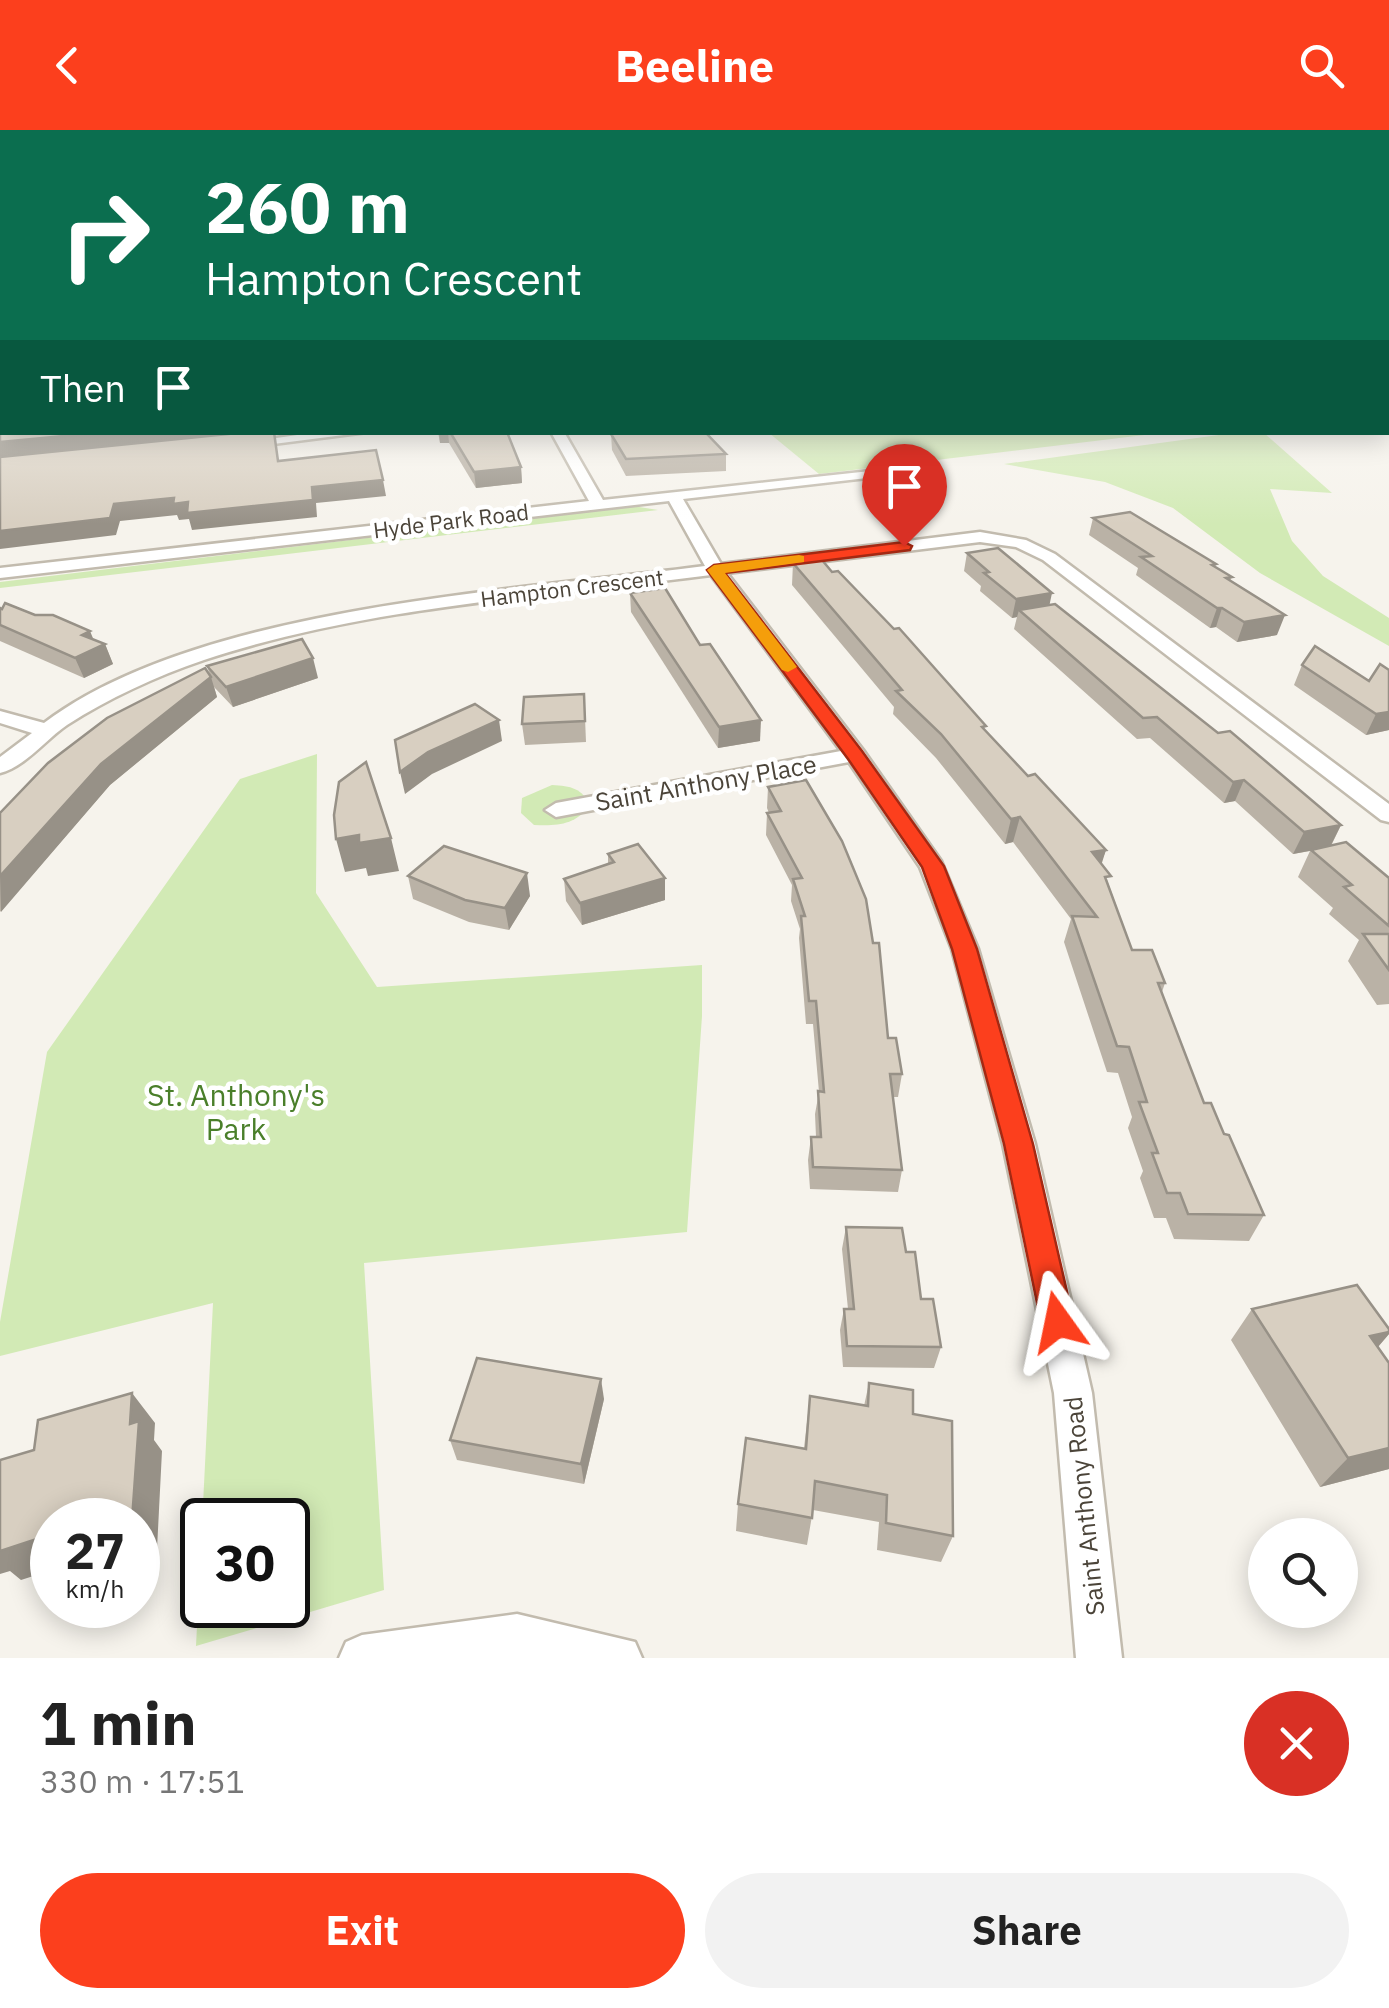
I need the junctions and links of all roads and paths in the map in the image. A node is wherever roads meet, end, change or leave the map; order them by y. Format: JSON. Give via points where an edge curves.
{"nodes":[{"id":1,"x":330,"y":435,"type":"edge"},
{"id":2,"x":559,"y":435,"type":"edge"},
{"id":3,"x":228,"y":445,"type":"edge"},
{"id":4,"x":902,"y":470,"type":"dead end"},
{"id":5,"x":672,"y":494,"type":"junction"},
{"id":6,"x":598,"y":504,"type":"junction"},
{"id":7,"x":714,"y":570,"type":"junction"},
{"id":8,"x":0,"y":573,"type":"edge"},
{"id":9,"x":0,"y":717,"type":"edge"},
{"id":10,"x":45,"y":730,"type":"junction"},
{"id":11,"x":855,"y":755,"type":"junction"},
{"id":12,"x":0,"y":767,"type":"edge"},
{"id":13,"x":556,"y":810,"type":"dead end"},
{"id":14,"x":1389,"y":815,"type":"edge"},
{"id":15,"x":362,"y":1658,"type":"edge"},
{"id":16,"x":619,"y":1658,"type":"edge"},
{"id":17,"x":1100,"y":1658,"type":"edge"}],
"edges":[{"from":1,"to":3,"type":"street"},
{"from":2,"to":6,"type":"street"},
{"from":4,"to":5,"type":"street","name":"Hyde Park Road"},
{"from":5,"to":6,"type":"street","name":"Hyde Park Road"},
{"from":5,"to":7,"type":"street","name":"Saint Anthony Road"},
{"from":6,"to":8,"type":"street","name":"Hyde Park Road"},
{"from":7,"to":10,"type":"street","name":"Hampton Crescent","via":[[347,618],[258,638],[96,699]]},
{"from":7,"to":11,"type":"street","name":"Saint Anthony Road"},
{"from":7,"to":14,"type":"street","name":"Hampton Crescent","via":[[980,537],[1020,543],[1049,557]]},
{"from":9,"to":10,"type":"street"},
{"from":10,"to":12,"type":"street","name":"Hampton Crescent"},
{"from":11,"to":13,"type":"street","name":"Saint Anthony Place"},
{"from":11,"to":17,"type":"street","name":"Saint Anthony Road","via":[[932,866],[964,949],[1019,1144],[1073,1393]]},
{"from":15,"to":16,"type":"street","via":[[517,1636]]}]}
